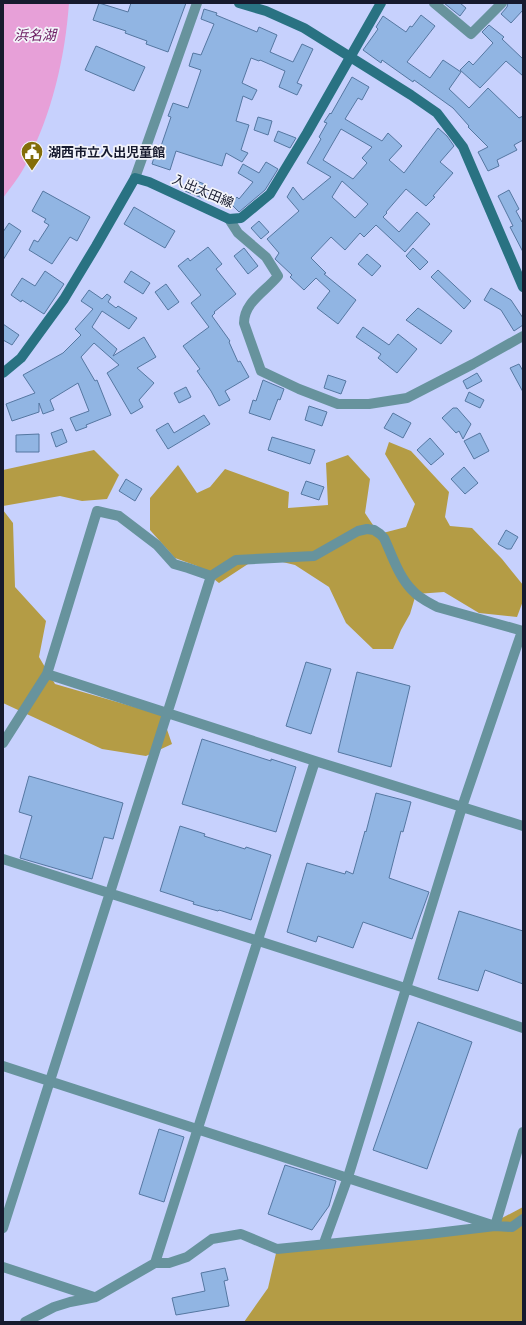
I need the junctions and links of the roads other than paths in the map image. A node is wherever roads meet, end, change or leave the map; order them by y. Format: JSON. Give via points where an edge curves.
{"nodes":[{"id":1,"x":197,"y":3,"type":"edge"},
{"id":2,"x":239,"y":3,"type":"edge"},
{"id":3,"x":381,"y":3,"type":"edge"},
{"id":4,"x":434,"y":3,"type":"edge"},
{"id":5,"x":502,"y":3,"type":"edge"},
{"id":6,"x":350,"y":58,"type":"junction"},
{"id":7,"x":134,"y":178,"type":"junction"},
{"id":8,"x":229,"y":219,"type":"junction"},
{"id":9,"x":523,"y":287,"type":"edge"},
{"id":10,"x":523,"y":336,"type":"edge"},
{"id":11,"x":3,"y":373,"type":"edge"},
{"id":12,"x":211,"y":576,"type":"junction"},
{"id":13,"x":522,"y":631,"type":"edge"},
{"id":14,"x":47,"y":674,"type":"junction"},
{"id":15,"x":167,"y":712,"type":"junction"},
{"id":16,"x":3,"y":743,"type":"edge"},
{"id":17,"x":315,"y":761,"type":"junction"},
{"id":18,"x":462,"y":807,"type":"junction"},
{"id":19,"x":523,"y":826,"type":"edge"},
{"id":20,"x":3,"y":859,"type":"edge"},
{"id":21,"x":110,"y":892,"type":"junction"},
{"id":22,"x":257,"y":941,"type":"junction"},
{"id":23,"x":405,"y":988,"type":"junction"},
{"id":24,"x":523,"y":1028,"type":"edge"},
{"id":25,"x":3,"y":1066,"type":"edge"},
{"id":26,"x":50,"y":1082,"type":"junction"},
{"id":27,"x":198,"y":1129,"type":"junction"},
{"id":28,"x":523,"y":1132,"type":"edge"},
{"id":29,"x":348,"y":1177,"type":"junction"},
{"id":30,"x":523,"y":1219,"type":"edge"},
{"id":31,"x":495,"y":1226,"type":"junction"},
{"id":32,"x":3,"y":1228,"type":"edge"},
{"id":33,"x":324,"y":1243,"type":"junction"},
{"id":34,"x":155,"y":1263,"type":"junction"},
{"id":35,"x":3,"y":1267,"type":"edge"},
{"id":36,"x":96,"y":1297,"type":"junction"},
{"id":37,"x":25,"y":1322,"type":"edge"}],
"edges":[{"from":1,"to":7,"type":"street"},
{"from":2,"to":6,"type":"main road","via":[[266,11],[304,28]]},
{"from":3,"to":6,"type":"main road","name":"入出太田線"},
{"from":4,"to":5,"type":"street","via":[[471,34]]},
{"from":6,"to":8,"type":"main road","name":"入出太田線","via":[[270,194],[241,218]]},
{"from":6,"to":9,"type":"main road","via":[[437,113],[463,147]]},
{"from":7,"to":8,"type":"main road","name":"入出太田線","via":[[149,182]]},
{"from":7,"to":11,"type":"main road","via":[[64,299],[20,358]]},
{"from":8,"to":10,"type":"street","via":[[238,233],[266,257],[278,276],[246,309],[244,316],[244,323],[261,371],[312,394],[338,404],[369,404],[407,398]]},
{"from":12,"to":13,"type":"street","via":[[236,560],[314,556],[358,531],[374,530],[384,538],[404,580],[416,594],[437,607]]},
{"from":12,"to":14,"type":"street","via":[[174,564],[157,545],[119,516],[97,511]]},
{"from":12,"to":15,"type":"street"},
{"from":13,"to":18,"type":"street"},
{"from":14,"to":15,"type":"street"},
{"from":14,"to":16,"type":"street"},
{"from":15,"to":17,"type":"street"},
{"from":15,"to":21,"type":"street"},
{"from":17,"to":18,"type":"street"},
{"from":17,"to":22,"type":"street"},
{"from":18,"to":19,"type":"street"},
{"from":18,"to":23,"type":"street"},
{"from":20,"to":21,"type":"street"},
{"from":21,"to":22,"type":"street"},
{"from":21,"to":26,"type":"street"},
{"from":22,"to":23,"type":"street"},
{"from":22,"to":27,"type":"street"},
{"from":23,"to":24,"type":"street"},
{"from":23,"to":29,"type":"street"},
{"from":25,"to":26,"type":"street"},
{"from":26,"to":27,"type":"street"},
{"from":26,"to":32,"type":"street"},
{"from":27,"to":29,"type":"street"},
{"from":27,"to":34,"type":"street"},
{"from":28,"to":31,"type":"street"},
{"from":29,"to":31,"type":"street"},
{"from":29,"to":33,"type":"street"},
{"from":30,"to":31,"type":"street","via":[[512,1227]]},
{"from":31,"to":33,"type":"street"},
{"from":33,"to":34,"type":"street","via":[[277,1248],[241,1234],[212,1239],[187,1257],[169,1263]]},
{"from":34,"to":36,"type":"street"},
{"from":35,"to":36,"type":"street"},
{"from":36,"to":37,"type":"street","via":[[54,1307]]}]}
